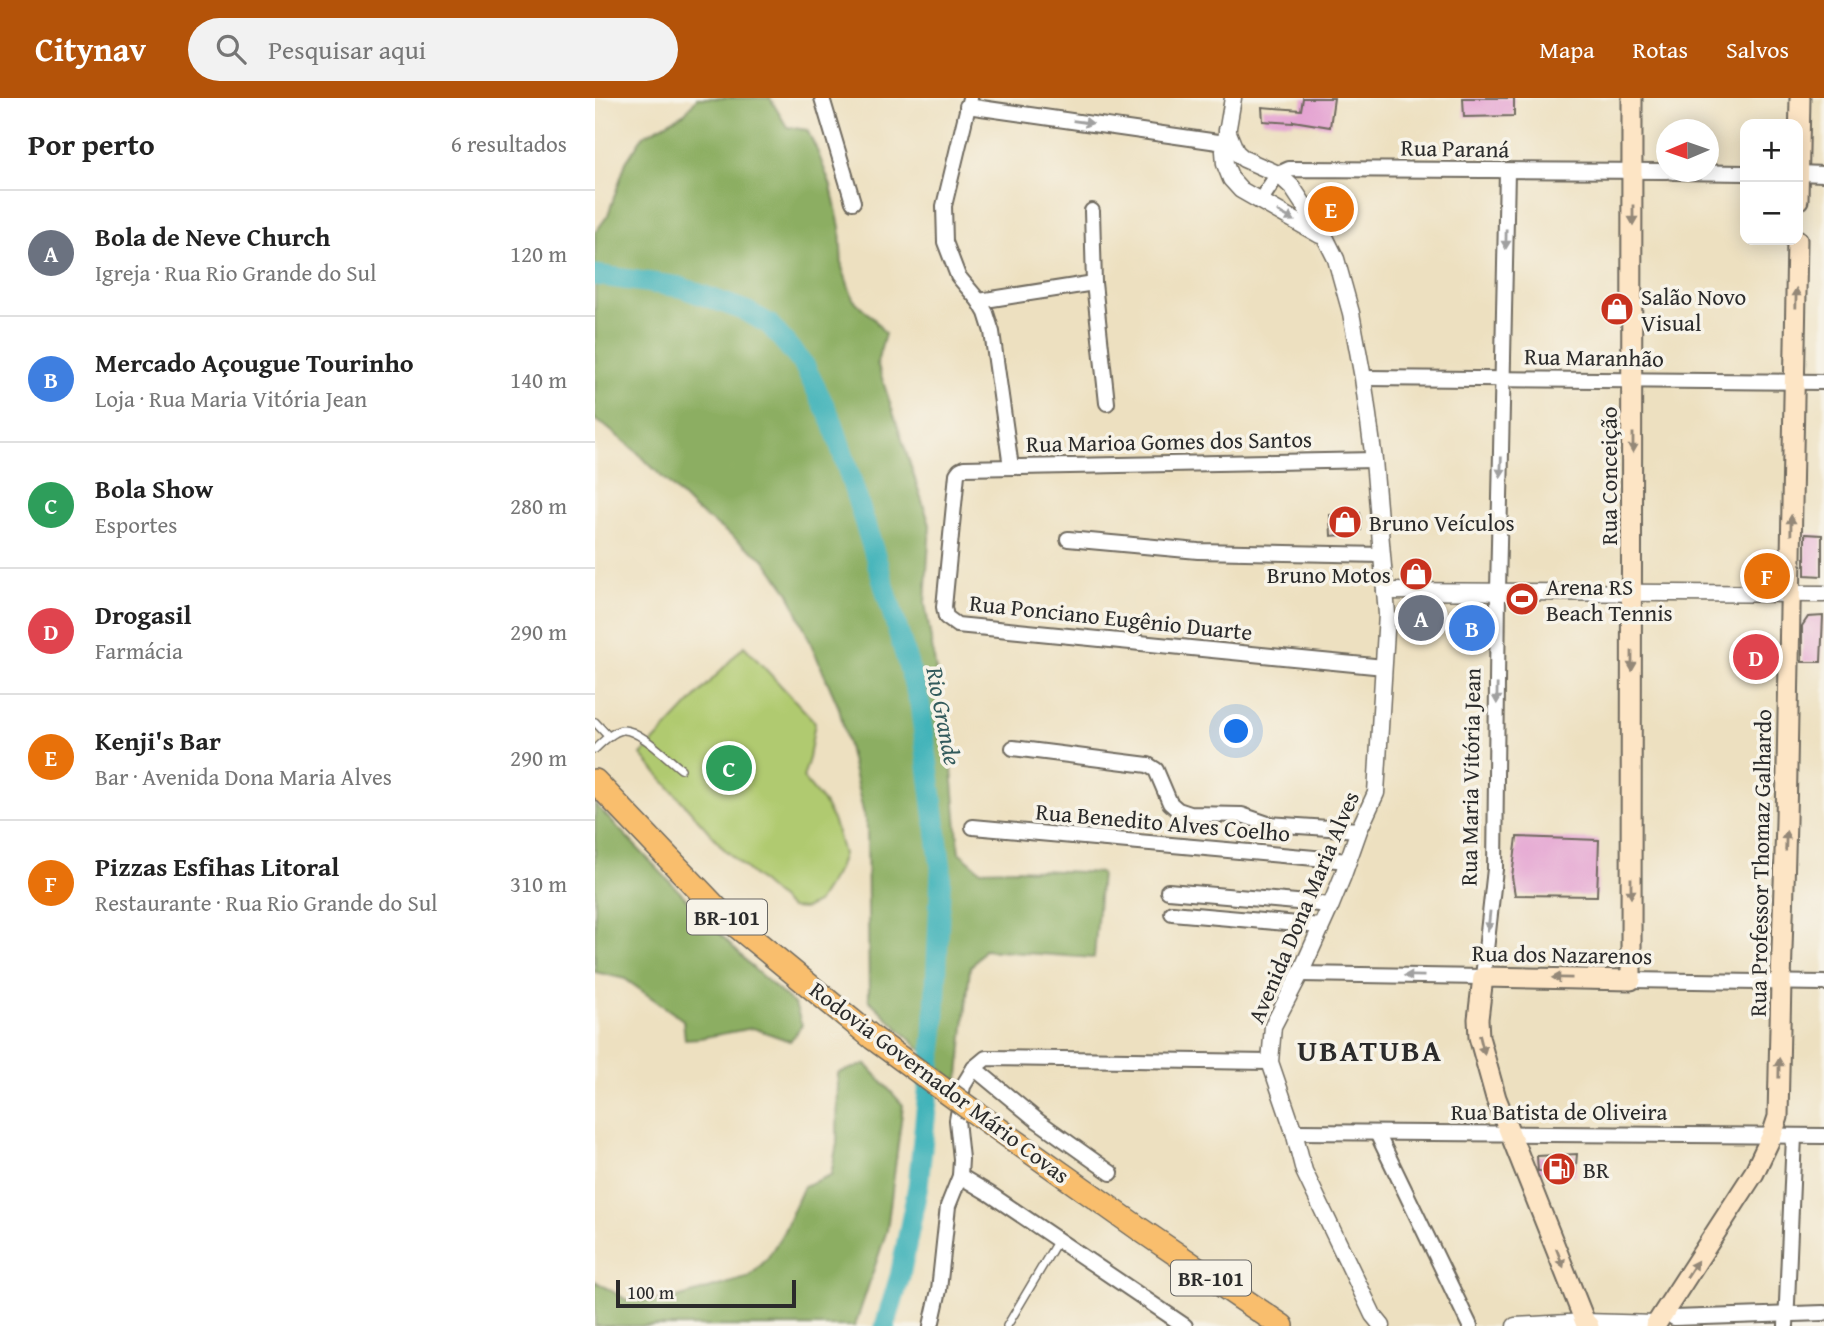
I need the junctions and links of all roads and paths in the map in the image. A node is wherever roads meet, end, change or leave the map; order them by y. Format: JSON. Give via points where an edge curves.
{"nodes":[{"id":1,"x":822,"y":98,"type":"edge"},
{"id":2,"x":1233,"y":98,"type":"edge"},
{"id":3,"x":1632,"y":98,"type":"edge"},
{"id":4,"x":1800,"y":98,"type":"edge"},
{"id":5,"x":968,"y":102,"type":"edge"},
{"id":6,"x":1799,"y":119,"type":"edge"},
{"id":7,"x":1228,"y":139,"type":"junction"},
{"id":8,"x":1507,"y":171,"type":"junction"},
{"id":9,"x":1633,"y":171,"type":"junction"},
{"id":10,"x":1656,"y":171,"type":"edge"},
{"id":11,"x":1719,"y":173,"type":"edge"},
{"id":12,"x":1740,"y":173,"type":"edge"},
{"id":13,"x":1803,"y":173,"type":"edge"},
{"id":14,"x":1278,"y":174,"type":"junction"},
{"id":15,"x":1824,"y":174,"type":"edge"},
{"id":16,"x":1259,"y":201,"type":"junction"},
{"id":17,"x":853,"y":202,"type":"dead end"},
{"id":18,"x":1092,"y":211,"type":"dead end"},
{"id":19,"x":1325,"y":237,"type":"junction"},
{"id":20,"x":1797,"y":245,"type":"edge"},
{"id":21,"x":1094,"y":283,"type":"junction"},
{"id":22,"x":979,"y":300,"type":"junction"},
{"id":23,"x":1363,"y":378,"type":"junction"},
{"id":24,"x":1503,"y":379,"type":"junction"},
{"id":25,"x":1633,"y":380,"type":"junction"},
{"id":26,"x":1794,"y":382,"type":"junction"},
{"id":27,"x":1824,"y":382,"type":"edge"},
{"id":28,"x":1107,"y":403,"type":"dead end"},
{"id":29,"x":1374,"y":460,"type":"junction"},
{"id":30,"x":1011,"y":467,"type":"junction"},
{"id":31,"x":964,"y":468,"type":"joint"},
{"id":32,"x":1068,"y":539,"type":"dead end"},
{"id":33,"x":1382,"y":555,"type":"junction"},
{"id":34,"x":1385,"y":591,"type":"junction"},
{"id":35,"x":1497,"y":591,"type":"junction"},
{"id":36,"x":1632,"y":592,"type":"junction"},
{"id":37,"x":1790,"y":593,"type":"junction"},
{"id":38,"x":1824,"y":594,"type":"edge"},
{"id":39,"x":1384,"y":667,"type":"junction"},
{"id":40,"x":595,"y":722,"type":"edge"},
{"id":41,"x":609,"y":737,"type":"junction"},
{"id":42,"x":1013,"y":748,"type":"dead end"},
{"id":43,"x":595,"y":749,"type":"edge"},
{"id":44,"x":681,"y":769,"type":"dead end"},
{"id":45,"x":595,"y":781,"type":"edge"},
{"id":46,"x":973,"y":827,"type":"dead end"},
{"id":47,"x":1359,"y":830,"type":"junction"},
{"id":48,"x":1348,"y":861,"type":"junction"},
{"id":49,"x":1168,"y":891,"type":"dead end"},
{"id":50,"x":1331,"y":905,"type":"junction"},
{"id":51,"x":1172,"y":913,"type":"dead end"},
{"id":52,"x":1321,"y":926,"type":"junction"},
{"id":53,"x":1300,"y":974,"type":"junction"},
{"id":54,"x":1483,"y":977,"type":"junction"},
{"id":55,"x":1630,"y":979,"type":"junction"},
{"id":56,"x":1780,"y":982,"type":"junction"},
{"id":57,"x":1824,"y":983,"type":"edge"},
{"id":58,"x":1270,"y":1062,"type":"junction"},
{"id":59,"x":974,"y":1068,"type":"junction"},
{"id":60,"x":1294,"y":1132,"type":"junction"},
{"id":61,"x":1377,"y":1133,"type":"junction"},
{"id":62,"x":1512,"y":1133,"type":"junction"},
{"id":63,"x":1772,"y":1135,"type":"junction"},
{"id":64,"x":1794,"y":1136,"type":"junction"},
{"id":65,"x":1824,"y":1136,"type":"edge"},
{"id":66,"x":1111,"y":1173,"type":"dead end"},
{"id":67,"x":960,"y":1176,"type":"junction"},
{"id":68,"x":1141,"y":1230,"type":"junction"},
{"id":69,"x":1058,"y":1240,"type":"junction"},
{"id":70,"x":1824,"y":1313,"type":"edge"},
{"id":71,"x":1786,"y":1321,"type":"edge"},
{"id":72,"x":1662,"y":1323,"type":"edge"},
{"id":73,"x":1587,"y":1324,"type":"edge"},
{"id":74,"x":931,"y":1326,"type":"edge"},
{"id":75,"x":1006,"y":1326,"type":"edge"},
{"id":76,"x":1185,"y":1326,"type":"edge"},
{"id":77,"x":1260,"y":1326,"type":"edge"},
{"id":78,"x":1282,"y":1326,"type":"edge"},
{"id":79,"x":1382,"y":1326,"type":"edge"},
{"id":80,"x":1470,"y":1326,"type":"edge"},
{"id":81,"x":1515,"y":1326,"type":"edge"}],
"edges":[{"from":1,"to":17,"type":"street"},
{"from":2,"to":7,"type":"street"},
{"from":3,"to":9,"type":"main road","name":"Rua Conceição"},
{"from":4,"to":6,"type":"main road"},
{"from":5,"to":7,"type":"street","one_way":true},
{"from":5,"to":22,"type":"street","via":[[943,206],[945,242],[958,276]]},
{"from":7,"to":14,"type":"street","name":"Avenida Dona Maria Alves","via":[[1244,159]]},
{"from":7,"to":16,"type":"street","via":[[1224,151],[1231,179]]},
{"from":8,"to":9,"type":"street","name":"Rua Paraná"},
{"from":8,"to":14,"type":"street","name":"Rua Paraná","via":[[1302,168]]},
{"from":8,"to":24,"type":"street","name":"Rua Maria Vitória Jean","one_way":true},
{"from":9,"to":10,"type":"street","name":"Rua Paraná"},
{"from":9,"to":25,"type":"main road","name":"Rua Conceição","one_way":true},
{"from":11,"to":12,"type":"street"},
{"from":13,"to":15,"type":"street"},
{"from":14,"to":16,"type":"street"},
{"from":14,"to":19,"type":"street","name":"Avenida Dona Maria Alves"},
{"from":16,"to":19,"type":"street","one_way":true},
{"from":18,"to":21,"type":"street"},
{"from":19,"to":23,"type":"street","name":"Avenida Dona Maria Alves","via":[[1351,313]]},
{"from":26,"to":20,"type":"main road","name":"Rua Professor Thomaz Galhardo","one_way":true},
{"from":21,"to":22,"type":"street"},
{"from":21,"to":28,"type":"street"},
{"from":22,"to":30,"type":"street","via":[[992,332]]},
{"from":23,"to":24,"type":"street","name":"Rua Maranhão"},
{"from":23,"to":29,"type":"street","name":"Avenida Dona Maria Alves"},
{"from":24,"to":25,"type":"street","name":"Rua Maranhão"},
{"from":24,"to":35,"type":"street","name":"Rua Maria Vitória Jean","one_way":true},
{"from":25,"to":26,"type":"street","name":"Rua Maranhão"},
{"from":25,"to":36,"type":"main road","name":"Rua Conceição","one_way":true},
{"from":26,"to":27,"type":"street","name":"Rua Maranhão"},
{"from":37,"to":26,"type":"main road","name":"Rua Professor Thomaz Galhardo","one_way":true},
{"from":29,"to":30,"type":"street","name":"Rua Marioa Gomes dos Santos"},
{"from":29,"to":33,"type":"street","name":"Avenida Dona Maria Alves"},
{"from":30,"to":31,"type":"street","name":"Rua Marioa Gomes dos Santos"},
{"from":31,"to":39,"type":"street","name":"Rua Ponciano Eugênio Duarte","via":[[957,474],[944,607],[946,617],[957,625]]},
{"from":32,"to":33,"type":"street","via":[[1198,551]]},
{"from":33,"to":34,"type":"street","name":"Avenida Dona Maria Alves"},
{"from":34,"to":35,"type":"street"},
{"from":34,"to":39,"type":"street","name":"Avenida Dona Maria Alves"},
{"from":35,"to":36,"type":"street"},
{"from":35,"to":54,"type":"street","name":"Rua Maria Vitória Jean","one_way":true,"via":[[1495,869]]},
{"from":36,"to":37,"type":"street"},
{"from":36,"to":55,"type":"main road","name":"Rua Conceição","one_way":true},
{"from":37,"to":38,"type":"street"},
{"from":56,"to":37,"type":"main road","name":"Rua Professor Thomaz Galhardo","one_way":true},
{"from":39,"to":47,"type":"street","name":"Avenida Dona Maria Alves","via":[[1376,793]]},
{"from":40,"to":41,"type":"lane"},
{"from":41,"to":43,"type":"lane"},
{"from":41,"to":44,"type":"lane","via":[[625,729],[635,732]]},
{"from":42,"to":47,"type":"street","via":[[1148,765],[1156,770],[1170,803],[1190,814],[1242,815],[1268,824]]},
{"from":45,"to":68,"type":"highway","name":"Rodovia Governador Mário Covas","number":"BR-101","bridge":true,"via":[[721,913],[873,1038]]},
{"from":46,"to":48,"type":"street","name":"Rua Benedito Alves Coelho"},
{"from":47,"to":48,"type":"street","name":"Avenida Dona Maria Alves"},
{"from":48,"to":50,"type":"street","name":"Avenida Dona Maria Alves"},
{"from":49,"to":50,"type":"street"},
{"from":50,"to":52,"type":"street","name":"Avenida Dona Maria Alves"},
{"from":51,"to":52,"type":"street"},
{"from":52,"to":53,"type":"street","name":"Avenida Dona Maria Alves"},
{"from":54,"to":53,"type":"street","name":"Rua dos Nazarenos","one_way":true},
{"from":53,"to":58,"type":"street","name":"Avenida Dona Maria Alves","via":[[1273,1026]]},
{"from":55,"to":54,"type":"main road","name":"Rua dos Nazarenos","one_way":true},
{"from":54,"to":62,"type":"main road","name":"Rua Maria Vitória Jean","one_way":true,"via":[[1479,1037],[1496,1098]]},
{"from":55,"to":56,"type":"street","name":"Rua dos Nazarenos"},
{"from":56,"to":57,"type":"street","name":"Rua dos Nazarenos"},
{"from":63,"to":56,"type":"main road","name":"Rua Professor Thomaz Galhardo","one_way":true,"via":[[1778,1117]]},
{"from":58,"to":59,"type":"street","via":[[986,1058]]},
{"from":58,"to":60,"type":"street","name":"Avenida Dona Maria Alves"},
{"from":59,"to":66,"type":"street"},
{"from":59,"to":67,"type":"street","via":[[963,1086],[957,1120]]},
{"from":60,"to":61,"type":"street","name":"Rua Batista de Oliveira"},
{"from":60,"to":79,"type":"street","name":"Avenida Dona Maria Alves","via":[[1304,1171]]},
{"from":61,"to":62,"type":"street","name":"Rua Batista de Oliveira"},
{"from":61,"to":80,"type":"street"},
{"from":62,"to":63,"type":"street","name":"Rua Batista de Oliveira"},
{"from":62,"to":73,"type":"main road","name":"Rua Maria Vitória Jean","one_way":true},
{"from":63,"to":64,"type":"street","name":"Rua Batista de Oliveira"},
{"from":72,"to":63,"type":"main road","name":"Rua Professor Thomaz Galhardo","one_way":true,"via":[[1754,1173]]},
{"from":64,"to":65,"type":"street","name":"Rua Batista de Oliveira"},
{"from":64,"to":71,"type":"street"},
{"from":67,"to":69,"type":"street"},
{"from":67,"to":74,"type":"street","via":[[948,1206]]},
{"from":68,"to":77,"type":"highway","name":"Rodovia Governador Mário Covas","number":"BR-101"},
{"from":68,"to":78,"type":"highway","name":"Rodovia Governador Mário Covas","number":"BR-101"},
{"from":69,"to":75,"type":"lane"},
{"from":69,"to":76,"type":"street"},
{"from":70,"to":71,"type":"street"},
{"from":71,"to":72,"type":"street"},
{"from":72,"to":73,"type":"street"},
{"from":73,"to":81,"type":"street"}]}
